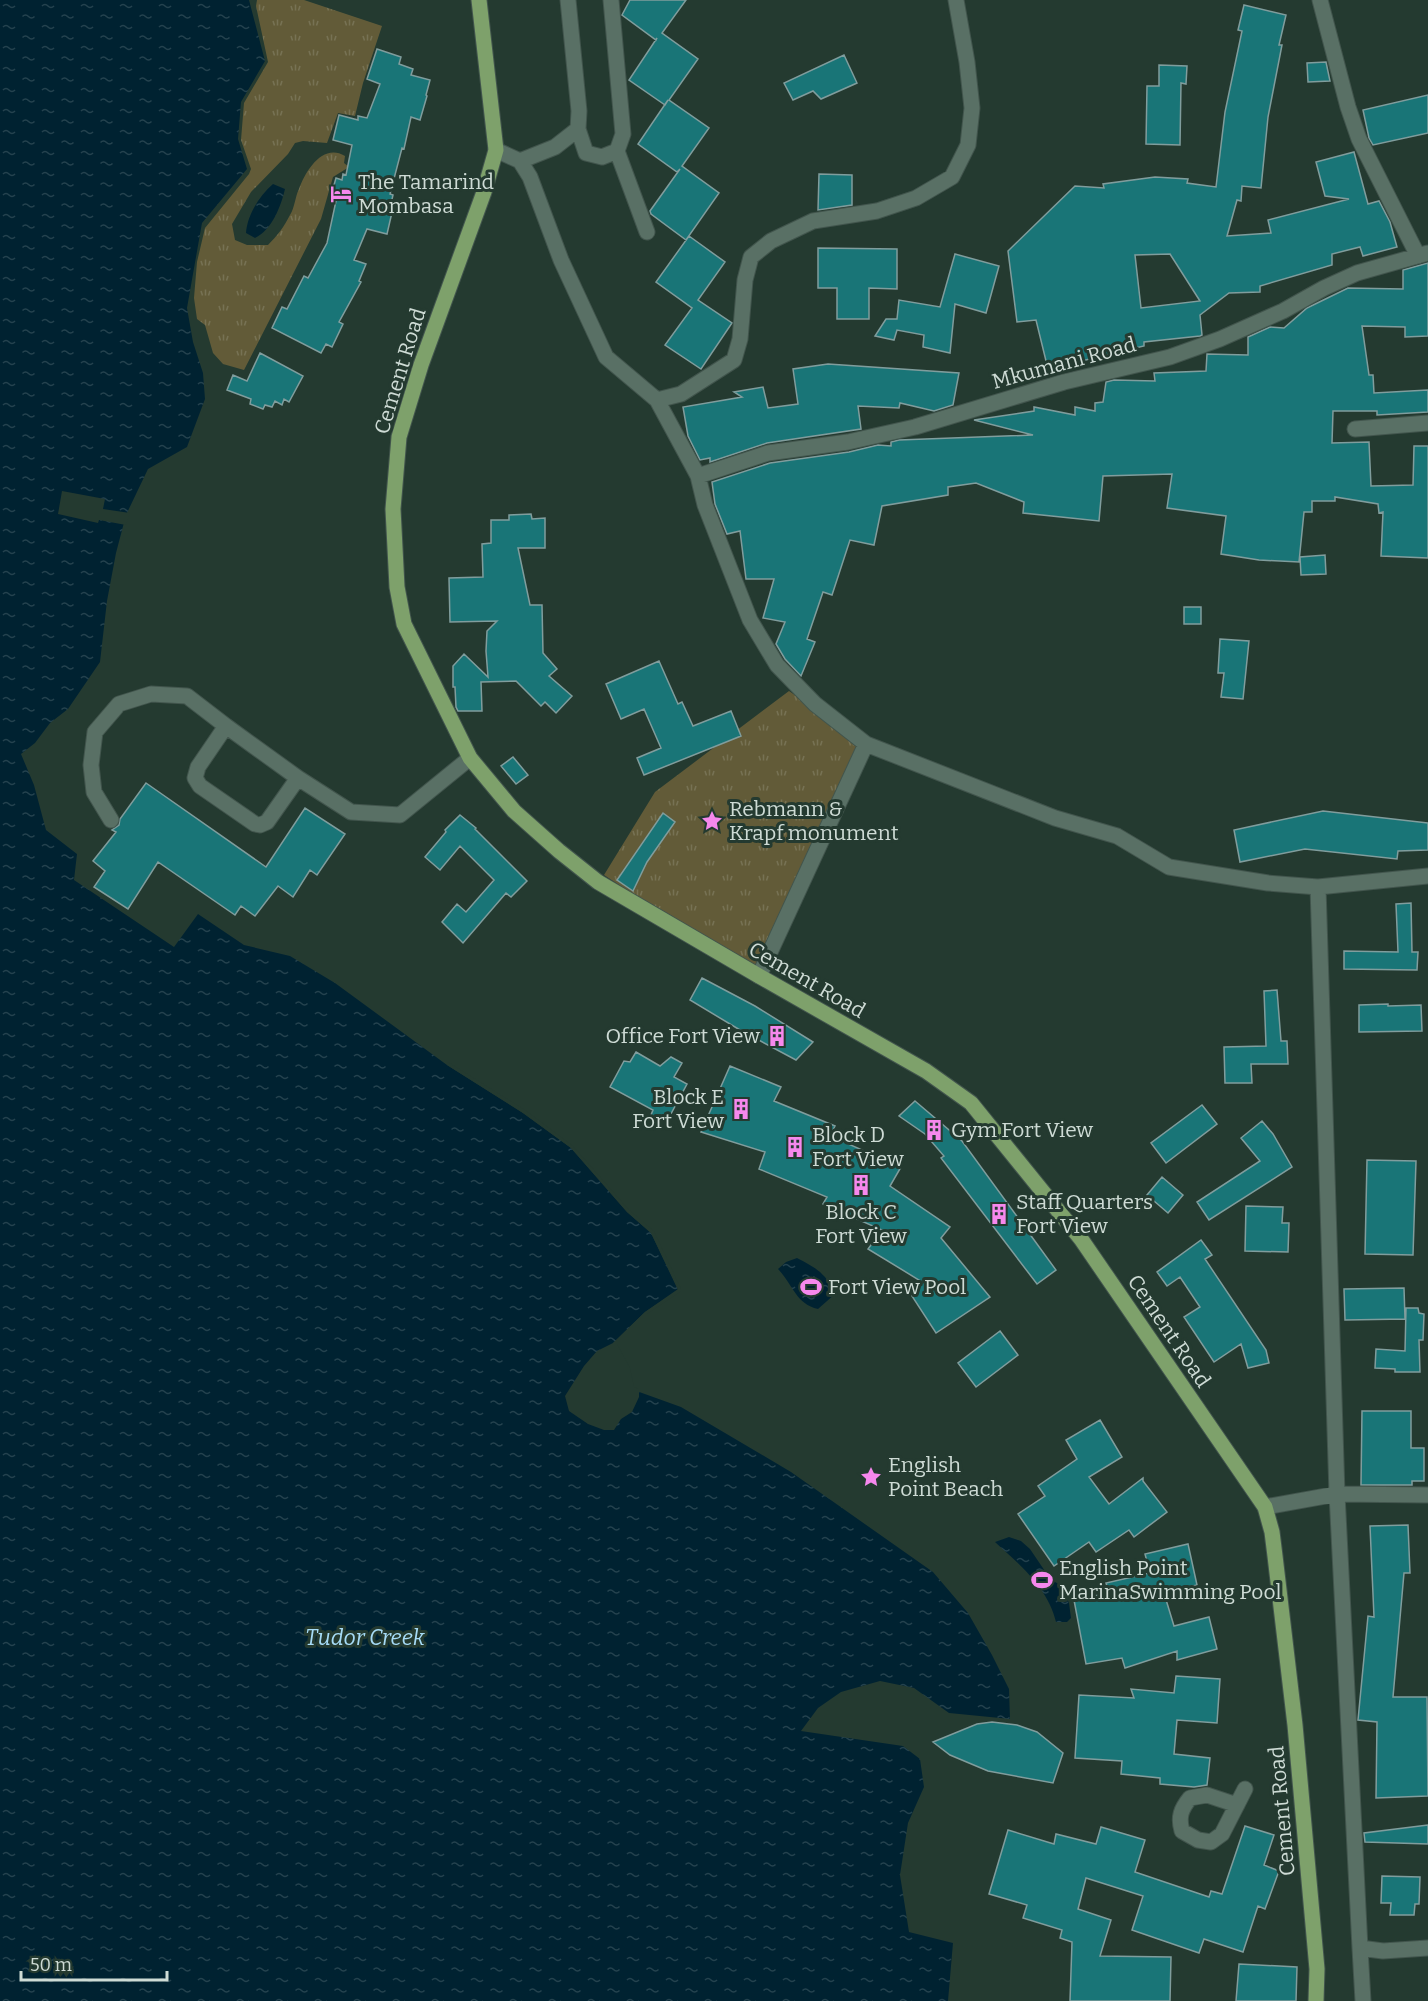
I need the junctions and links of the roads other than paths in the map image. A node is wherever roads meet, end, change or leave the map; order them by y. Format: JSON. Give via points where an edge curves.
{"nodes":[{"id":1,"x":478,"y":0,"type":"edge"},
{"id":2,"x":568,"y":0,"type":"edge"},
{"id":3,"x":611,"y":0,"type":"edge"},
{"id":4,"x":956,"y":0,"type":"edge"},
{"id":5,"x":1320,"y":0,"type":"edge"},
{"id":6,"x":578,"y":129,"type":"junction"},
{"id":7,"x":496,"y":150,"type":"junction"},
{"id":8,"x":617,"y":151,"type":"junction"},
{"id":9,"x":520,"y":161,"type":"junction"},
{"id":10,"x":647,"y":232,"type":"dead end"},
{"id":11,"x":1423,"y":254,"type":"edge"},
{"id":12,"x":657,"y":400,"type":"junction"},
{"id":13,"x":1428,"y":423,"type":"edge"},
{"id":14,"x":1355,"y":429,"type":"dead end"},
{"id":15,"x":698,"y":476,"type":"junction"},
{"id":16,"x":226,"y":726,"type":"junction"},
{"id":17,"x":866,"y":744,"type":"junction"},
{"id":18,"x":470,"y":758,"type":"junction"},
{"id":19,"x":298,"y":778,"type":"junction"},
{"id":20,"x":111,"y":820,"type":"dead end"},
{"id":21,"x":1428,"y":876,"type":"edge"},
{"id":22,"x":1318,"y":886,"type":"junction"},
{"id":23,"x":759,"y":976,"type":"junction"},
{"id":24,"x":1337,"y":1494,"type":"junction"},
{"id":25,"x":1428,"y":1496,"type":"edge"},
{"id":26,"x":1265,"y":1507,"type":"junction"},
{"id":27,"x":1245,"y":1789,"type":"dead end"},
{"id":28,"x":1237,"y":1805,"type":"dead end"},
{"id":29,"x":1360,"y":1948,"type":"junction"},
{"id":30,"x":1428,"y":1948,"type":"edge"},
{"id":31,"x":1316,"y":2001,"type":"edge"},
{"id":32,"x":1363,"y":2001,"type":"edge"}],
"edges":[{"from":1,"to":7,"type":"main road","name":"Cement Road"},
{"from":2,"to":6,"type":"street"},
{"from":3,"to":8,"type":"street","via":[[623,134]]},
{"from":4,"to":12,"type":"street","via":[[972,108],[968,145],[952,177],[916,198],[877,211],[813,221],[751,257],[734,360],[681,394]]},
{"from":5,"to":11,"type":"street","via":[[1359,139]]},
{"from":6,"to":8,"type":"street","via":[[586,153],[602,157]]},
{"from":6,"to":9,"type":"street","via":[[555,147]]},
{"from":7,"to":9,"type":"street"},
{"from":7,"to":18,"type":"main road","name":"Cement Road","via":[[399,437],[393,509],[397,587],[404,624]]},
{"from":8,"to":10,"type":"street"},
{"from":9,"to":12,"type":"street","via":[[606,357]]},
{"from":11,"to":15,"type":"street","name":"Mkumani Road","via":[[1358,273],[1283,311],[1170,357],[1064,382],[915,427],[848,442],[768,453]]},
{"from":12,"to":15,"type":"street"},
{"from":13,"to":14,"type":"street"},
{"from":15,"to":17,"type":"street","via":[[705,506],[750,620],[777,665],[815,704]]},
{"from":16,"to":19,"type":"street"},
{"from":16,"to":19,"type":"street","via":[[198,767],[195,778],[200,786],[260,825],[267,822]]},
{"from":16,"to":20,"type":"street","via":[[187,696],[151,694],[119,704],[95,732],[92,765],[94,792]]},
{"from":17,"to":22,"type":"street","via":[[1055,818],[1117,836],[1169,867],[1268,883]]},
{"from":17,"to":23,"type":"street"},
{"from":18,"to":19,"type":"street","via":[[400,815],[351,812]]},
{"from":18,"to":23,"type":"main road","name":"Cement Road","via":[[514,811],[598,882]]},
{"from":21,"to":22,"type":"street"},
{"from":22,"to":24,"type":"street"},
{"from":23,"to":26,"type":"main road","name":"Cement Road","via":[[926,1071],[971,1103],[1081,1239]]},
{"from":24,"to":25,"type":"street"},
{"from":24,"to":26,"type":"street"},
{"from":24,"to":29,"type":"street"},
{"from":26,"to":31,"type":"main road","name":"Cement Road","via":[[1272,1532],[1295,1725],[1317,1969]]},
{"from":27,"to":28,"type":"street"},
{"from":29,"to":30,"type":"street"},
{"from":29,"to":32,"type":"street"}]}
